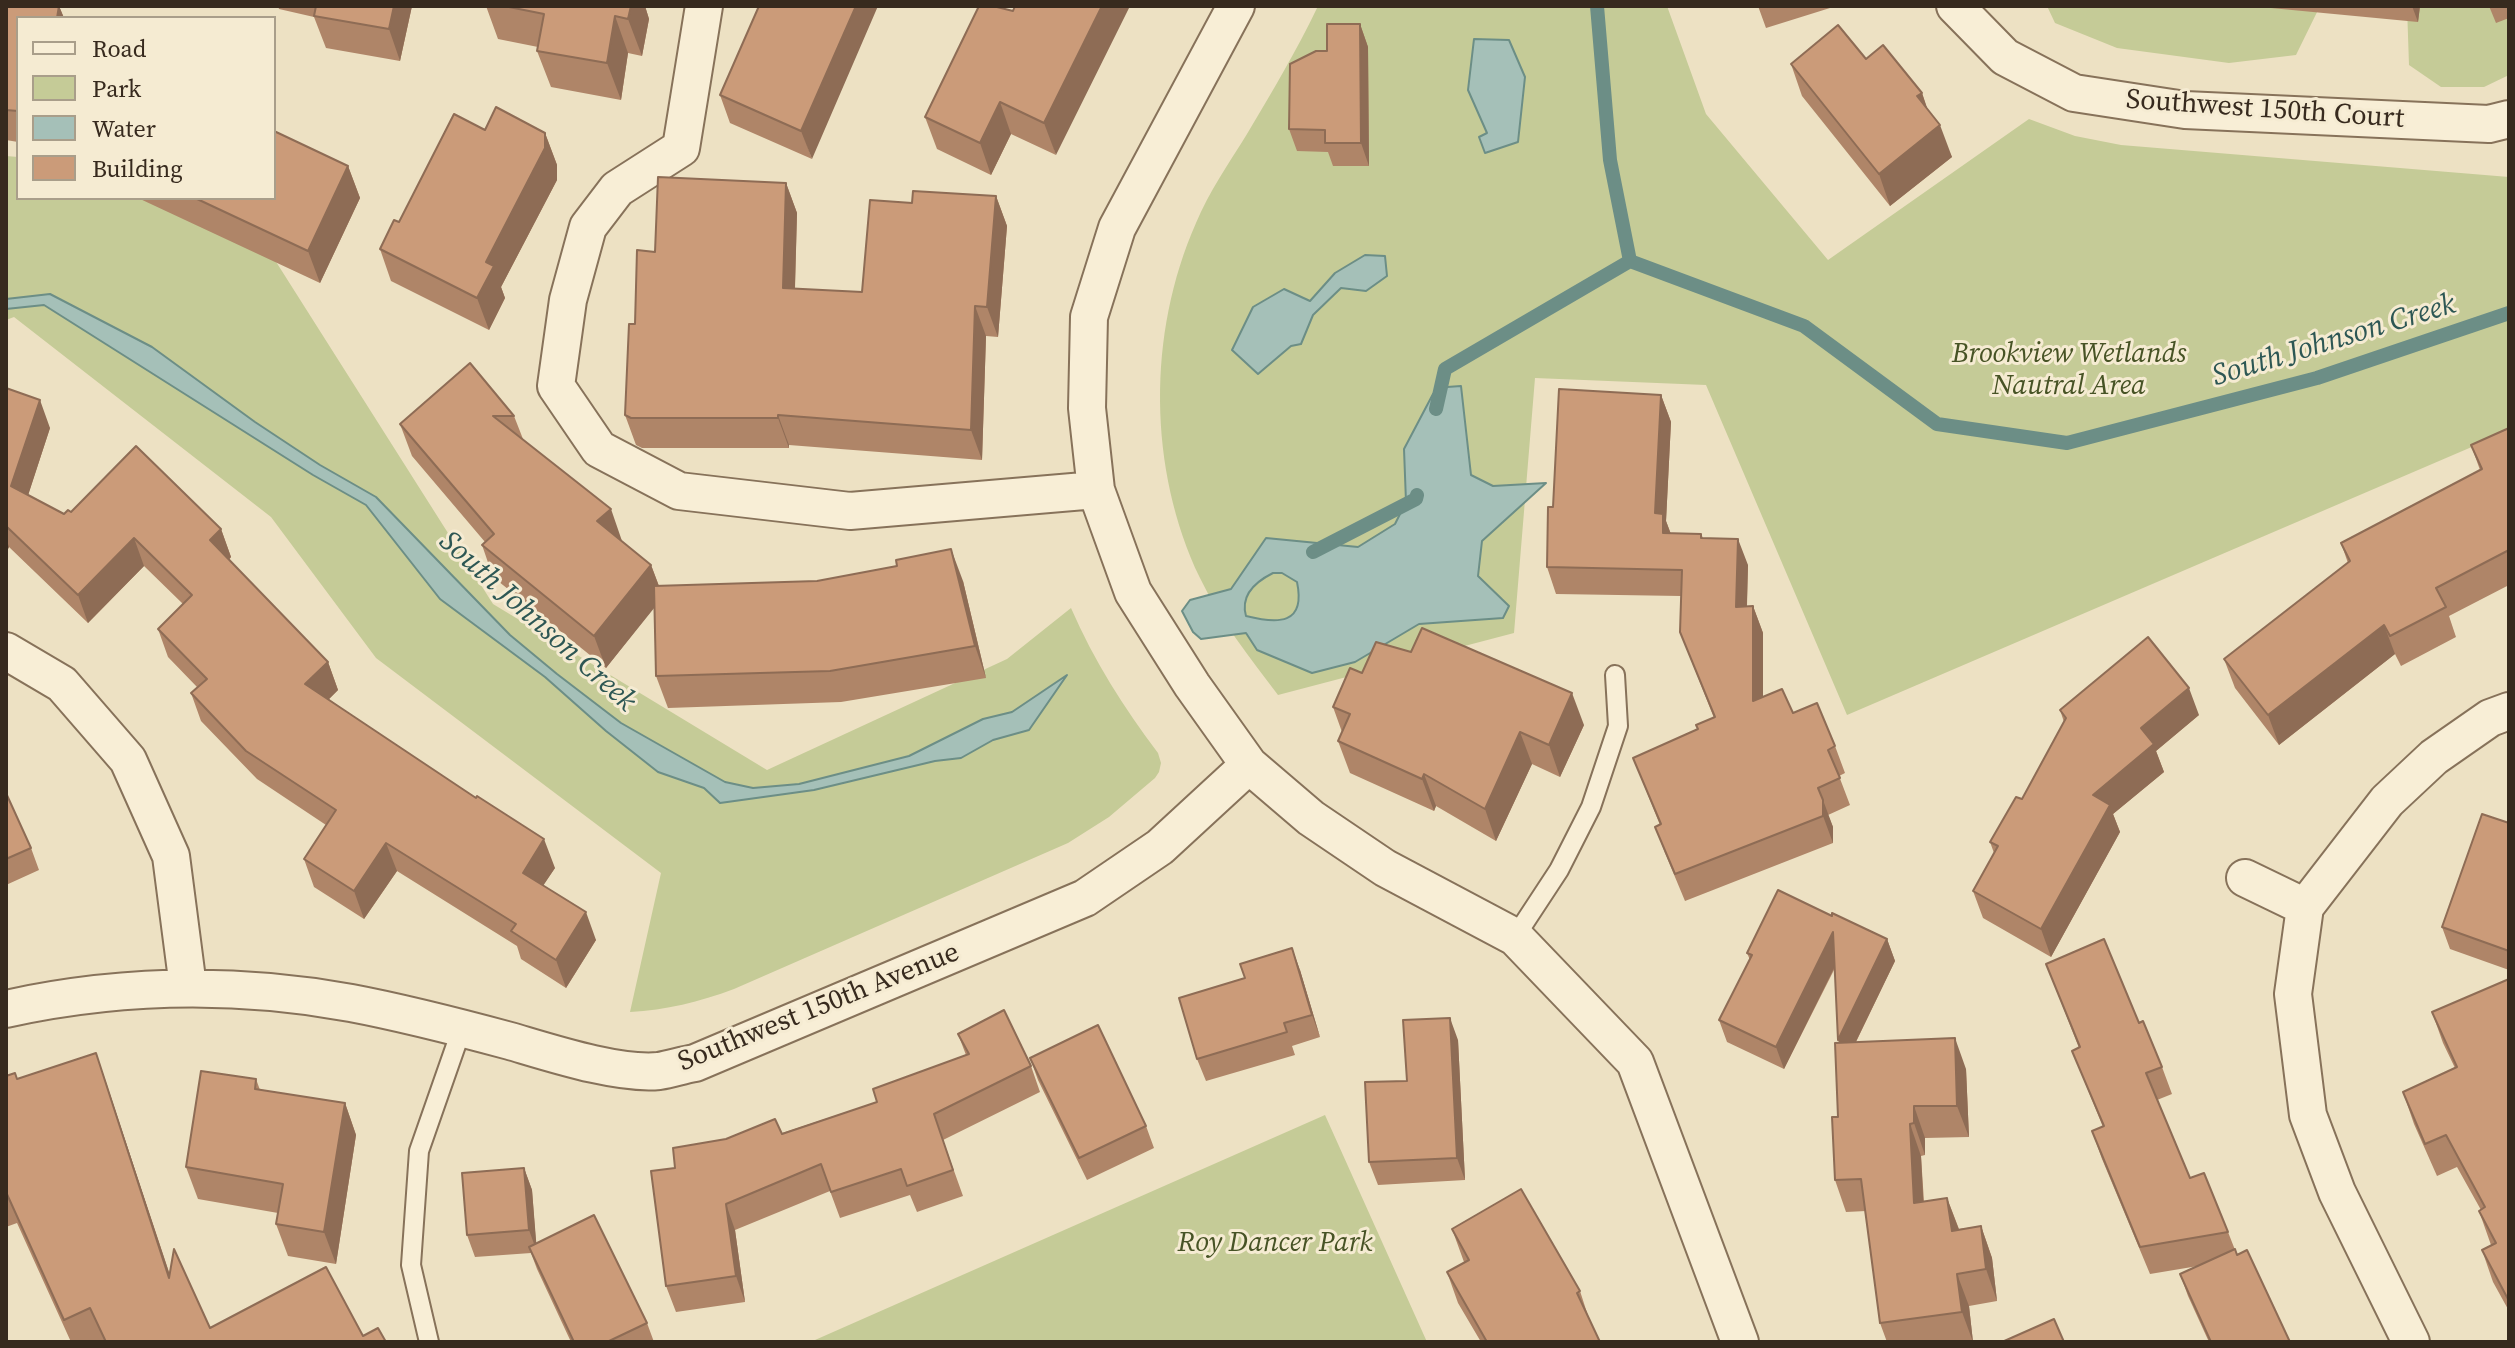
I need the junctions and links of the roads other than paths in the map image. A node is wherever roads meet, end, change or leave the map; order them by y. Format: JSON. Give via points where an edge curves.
{"nodes":[{"id":1,"x":704,"y":6,"type":"edge"},
{"id":2,"x":1236,"y":6,"type":"edge"},
{"id":3,"x":1955,"y":6,"type":"edge"},
{"id":4,"x":2509,"y":119,"type":"edge"},
{"id":5,"x":1096,"y":490,"type":"junction"},
{"id":6,"x":6,"y":651,"type":"edge"},
{"id":7,"x":1615,"y":675,"type":"dead end"},
{"id":8,"x":2509,"y":711,"type":"edge"},
{"id":9,"x":1249,"y":765,"type":"junction"},
{"id":10,"x":2245,"y":878,"type":"dead end"},
{"id":11,"x":2305,"y":907,"type":"junction"},
{"id":12,"x":1515,"y":937,"type":"junction"},
{"id":13,"x":188,"y":987,"type":"junction"},
{"id":14,"x":6,"y":1009,"type":"edge"},
{"id":15,"x":462,"y":1028,"type":"junction"},
{"id":16,"x":429,"y":1342,"type":"edge"},
{"id":17,"x":1740,"y":1342,"type":"edge"},
{"id":18,"x":2411,"y":1342,"type":"edge"}],
"edges":[{"from":1,"to":5,"type":"street","via":[[681,148],[617,189],[588,227],[568,300],[556,386],[599,449],[679,491],[850,511]]},
{"from":2,"to":5,"type":"street","via":[[1117,228],[1089,317],[1087,408]]},
{"from":3,"to":4,"type":"street","name":"Southwest 150th Court","via":[[2005,57],[2074,93],[2185,110],[2489,124]]},
{"from":5,"to":9,"type":"street","via":[[1133,592]]},
{"from":6,"to":13,"type":"street","via":[[62,684],[128,760],[171,856]]},
{"from":7,"to":12,"type":"lane","via":[[1618,726],[1591,807],[1559,870]]},
{"from":8,"to":11,"type":"street","via":[[2434,757],[2387,801]]},
{"from":9,"to":12,"type":"street","via":[[1311,818],[1385,868]]},
{"from":9,"to":15,"type":"street","name":"Southwest 150th Avenue","via":[[1160,847],[1085,898],[695,1063],[658,1071],[625,1069]]},
{"from":10,"to":11,"type":"street"},
{"from":11,"to":18,"type":"street","via":[[2293,994],[2308,1115],[2337,1192]]},
{"from":12,"to":17,"type":"street","via":[[1635,1062]]},
{"from":13,"to":14,"type":"street","name":"Southwest 150th Avenue","via":[[110,991]]},
{"from":13,"to":15,"type":"street","name":"Southwest 150th Avenue","via":[[350,1003]]},
{"from":15,"to":16,"type":"lane","via":[[419,1151],[411,1265]]}]}
